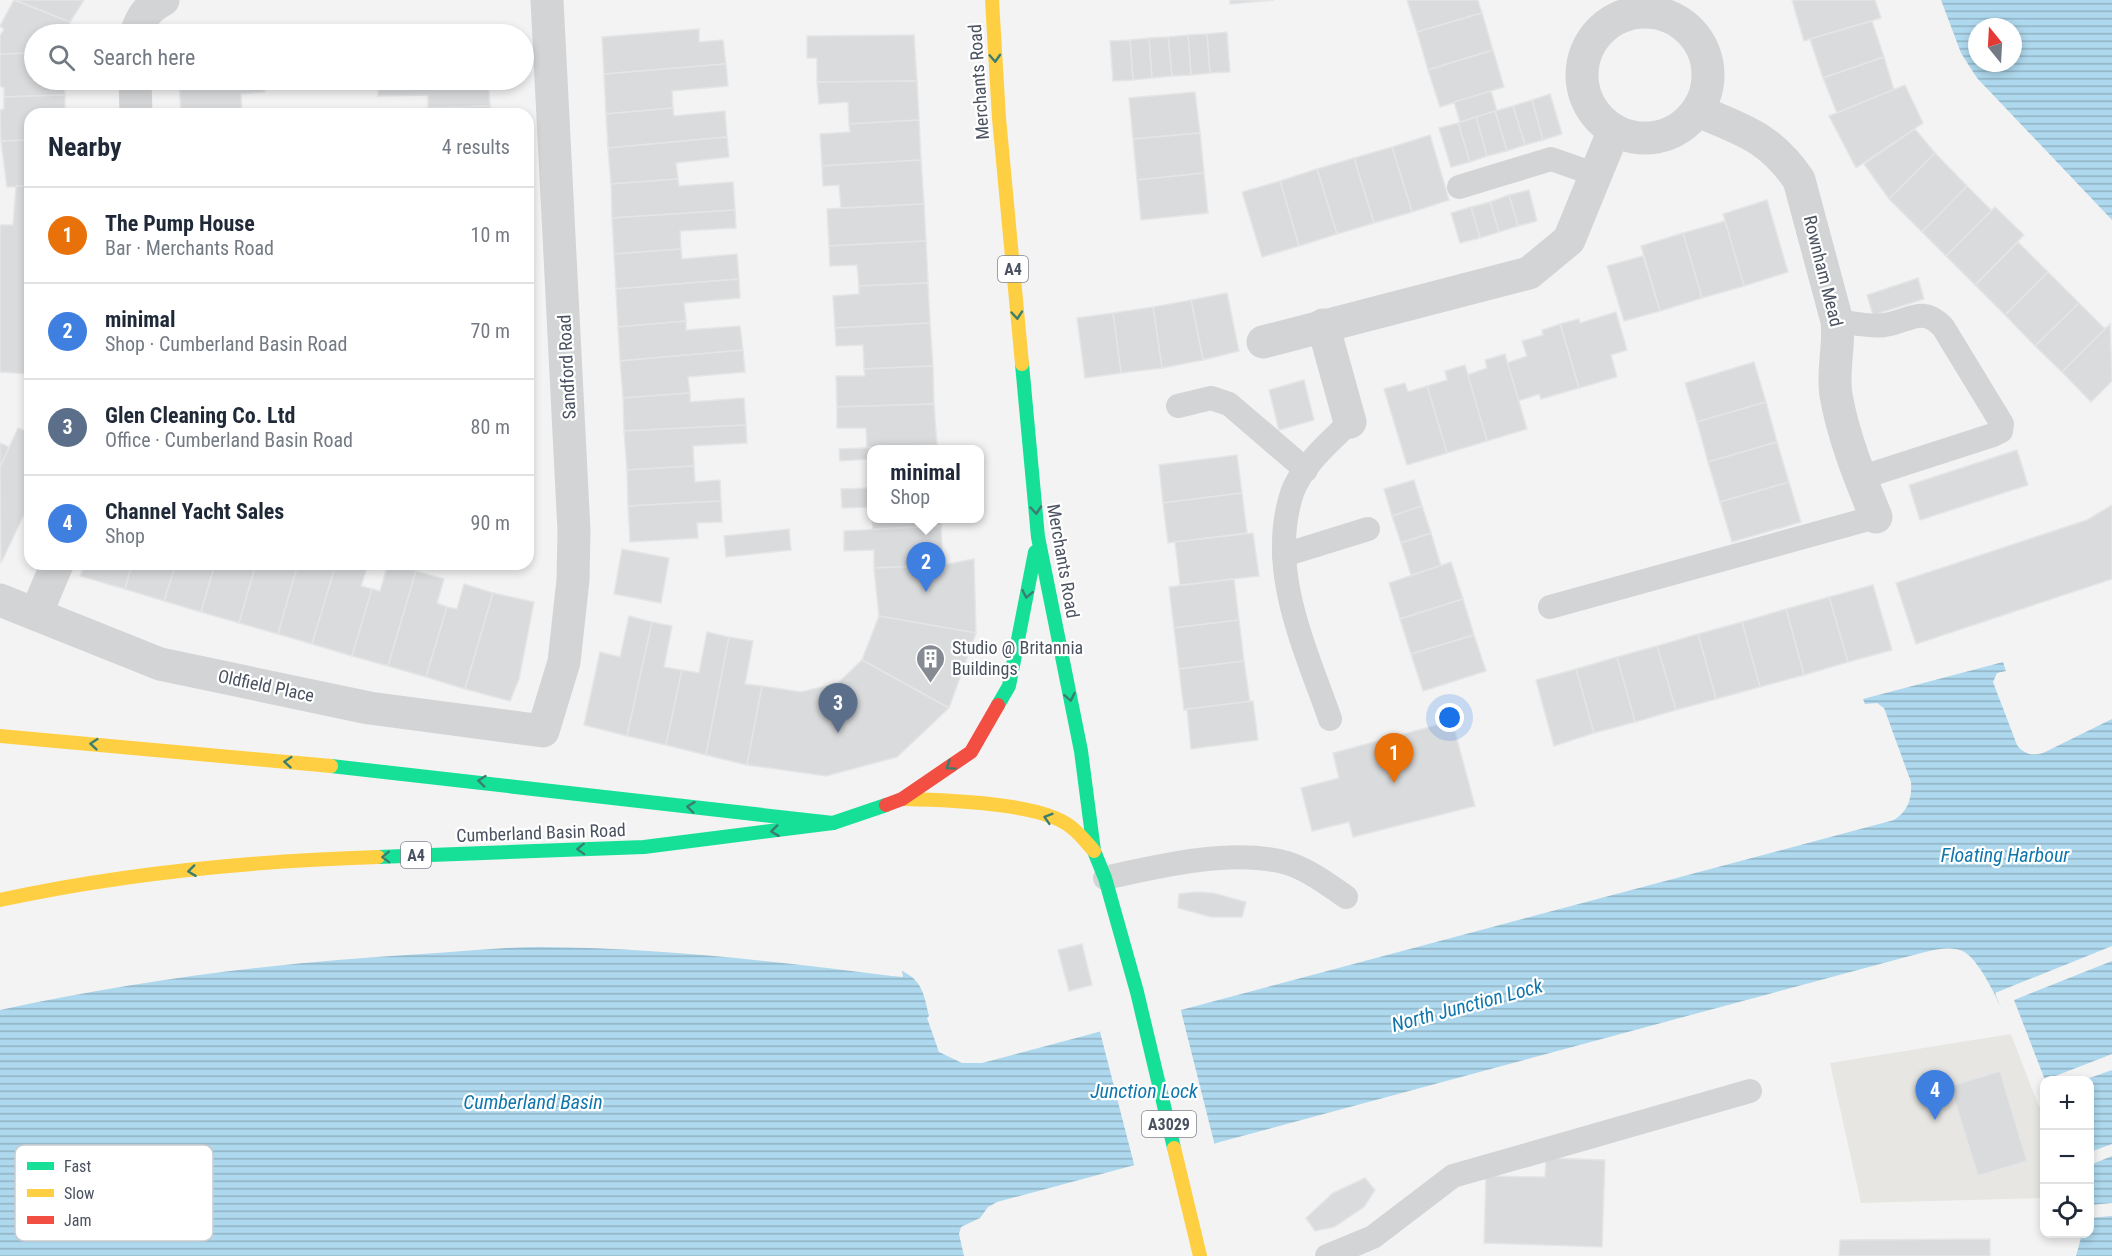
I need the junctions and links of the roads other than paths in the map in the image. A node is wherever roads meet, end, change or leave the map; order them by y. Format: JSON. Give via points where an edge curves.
{"nodes":[{"id":1,"x":163,"y":0,"type":"edge"},
{"id":2,"x":548,"y":0,"type":"edge"},
{"id":3,"x":992,"y":0,"type":"edge"},
{"id":4,"x":1603,"y":11,"type":"edge"},
{"id":5,"x":139,"y":24,"type":"edge"},
{"id":6,"x":135,"y":90,"type":"edge"},
{"id":7,"x":136,"y":108,"type":"edge"},
{"id":8,"x":1698,"y":111,"type":"junction"},
{"id":9,"x":1614,"y":130,"type":"junction"},
{"id":10,"x":1597,"y":175,"type":"junction"},
{"id":11,"x":1459,"y":187,"type":"dead end"},
{"id":12,"x":1837,"y":321,"type":"junction"},
{"id":13,"x":1323,"y":325,"type":"junction"},
{"id":14,"x":1263,"y":342,"type":"dead end"},
{"id":15,"x":1178,"y":406,"type":"dead end"},
{"id":16,"x":1350,"y":422,"type":"joint"},
{"id":17,"x":1306,"y":470,"type":"junction"},
{"id":18,"x":1860,"y":478,"type":"junction"},
{"id":19,"x":1876,"y":517,"type":"joint"},
{"id":20,"x":1368,"y":529,"type":"dead end"},
{"id":21,"x":1038,"y":537,"type":"junction"},
{"id":22,"x":1284,"y":555,"type":"junction"},
{"id":23,"x":54,"y":570,"type":"edge"},
{"id":24,"x":0,"y":600,"type":"edge"},
{"id":25,"x":1550,"y":607,"type":"dead end"},
{"id":26,"x":36,"y":614,"type":"junction"},
{"id":27,"x":1330,"y":718,"type":"dead end"},
{"id":28,"x":543,"y":731,"type":"joint"},
{"id":29,"x":0,"y":735,"type":"edge"},
{"id":30,"x":902,"y":799,"type":"junction"},
{"id":31,"x":833,"y":824,"type":"junction"},
{"id":32,"x":1094,"y":851,"type":"junction"},
{"id":33,"x":1105,"y":879,"type":"junction"},
{"id":34,"x":1346,"y":897,"type":"dead end"},
{"id":35,"x":0,"y":900,"type":"edge"},
{"id":36,"x":1750,"y":1091,"type":"dead end"},
{"id":37,"x":1200,"y":1256,"type":"edge"},
{"id":38,"x":1327,"y":1256,"type":"edge"}],
"edges":[{"from":1,"to":5,"type":"street","via":[[151,6]]},
{"from":2,"to":28,"type":"street","name":"Sandford Road","via":[[574,531],[564,662]]},
{"from":3,"to":21,"type":"main road","name":"Merchants Road","number":"A4","one_way":true,"via":[[999,118]]},
{"from":4,"to":8,"type":"street","via":[[1658,13],[1676,20],[1694,34],[1706,55],[1709,76]]},
{"from":4,"to":9,"type":"street","via":[[1598,33],[1586,52],[1583,76],[1585,94],[1597,116]]},
{"from":6,"to":7,"type":"street"},
{"from":8,"to":9,"type":"street","via":[[1681,128],[1650,138],[1629,137]]},
{"from":8,"to":12,"type":"street","name":"Rownham Mead","via":[[1759,137],[1799,180]]},
{"from":9,"to":10,"type":"street"},
{"from":10,"to":11,"type":"lane","via":[[1551,159]]},
{"from":10,"to":13,"type":"street","via":[[1569,240],[1529,273]]},
{"from":12,"to":18,"type":"street","name":"Rownham Mead","via":[[1836,394]]},
{"from":12,"to":18,"type":"lane","via":[[1872,326],[1916,315],[1932,317],[1943,327],[2002,424],[2001,431],[1993,435]]},
{"from":13,"to":14,"type":"street"},
{"from":13,"to":16,"type":"street"},
{"from":15,"to":17,"type":"lane","via":[[1211,398],[1229,404]]},
{"from":16,"to":17,"type":"lane"},
{"from":17,"to":22,"type":"lane","via":[[1293,492]]},
{"from":18,"to":19,"type":"street","name":"Rownham Mead"},
{"from":19,"to":25,"type":"lane"},
{"from":20,"to":22,"type":"lane"},
{"from":21,"to":30,"type":"main road","name":"Cumberland Basin Road","number":"A4","one_way":true,"via":[[1009,686],[971,752]]},
{"from":21,"to":32,"type":"main road","name":"Merchants Road","number":"A3029","one_way":true,"via":[[1081,751]]},
{"from":22,"to":27,"type":"lane","via":[[1288,596]]},
{"from":23,"to":26,"type":"street"},
{"from":24,"to":26,"type":"street","name":"Oldfield Place"},
{"from":26,"to":28,"type":"street","name":"Oldfield Place","via":[[159,664],[369,708]]},
{"from":31,"to":29,"type":"main road","one_way":true,"via":[[540,788]]},
{"from":30,"to":31,"type":"main road","name":"Cumberland Basin Road","number":"A4"},
{"from":32,"to":30,"type":"main road","name":"Cumberland Basin Road","one_way":true,"via":[[1070,826],[1047,816],[975,801]]},
{"from":31,"to":35,"type":"main road","name":"Cumberland Basin Road","number":"A4","one_way":true,"via":[[644,847],[280,860],[68,885]]},
{"from":32,"to":33,"type":"main road","name":"Merchants Road","number":"A3029"},
{"from":33,"to":34,"type":"lane","via":[[1183,862],[1239,858],[1287,863]]},
{"from":33,"to":37,"type":"main road","name":"Merchants Road","number":"A3029","via":[[1137,992]]},
{"from":36,"to":38,"type":"lane","via":[[1453,1176],[1373,1238]]}]}
